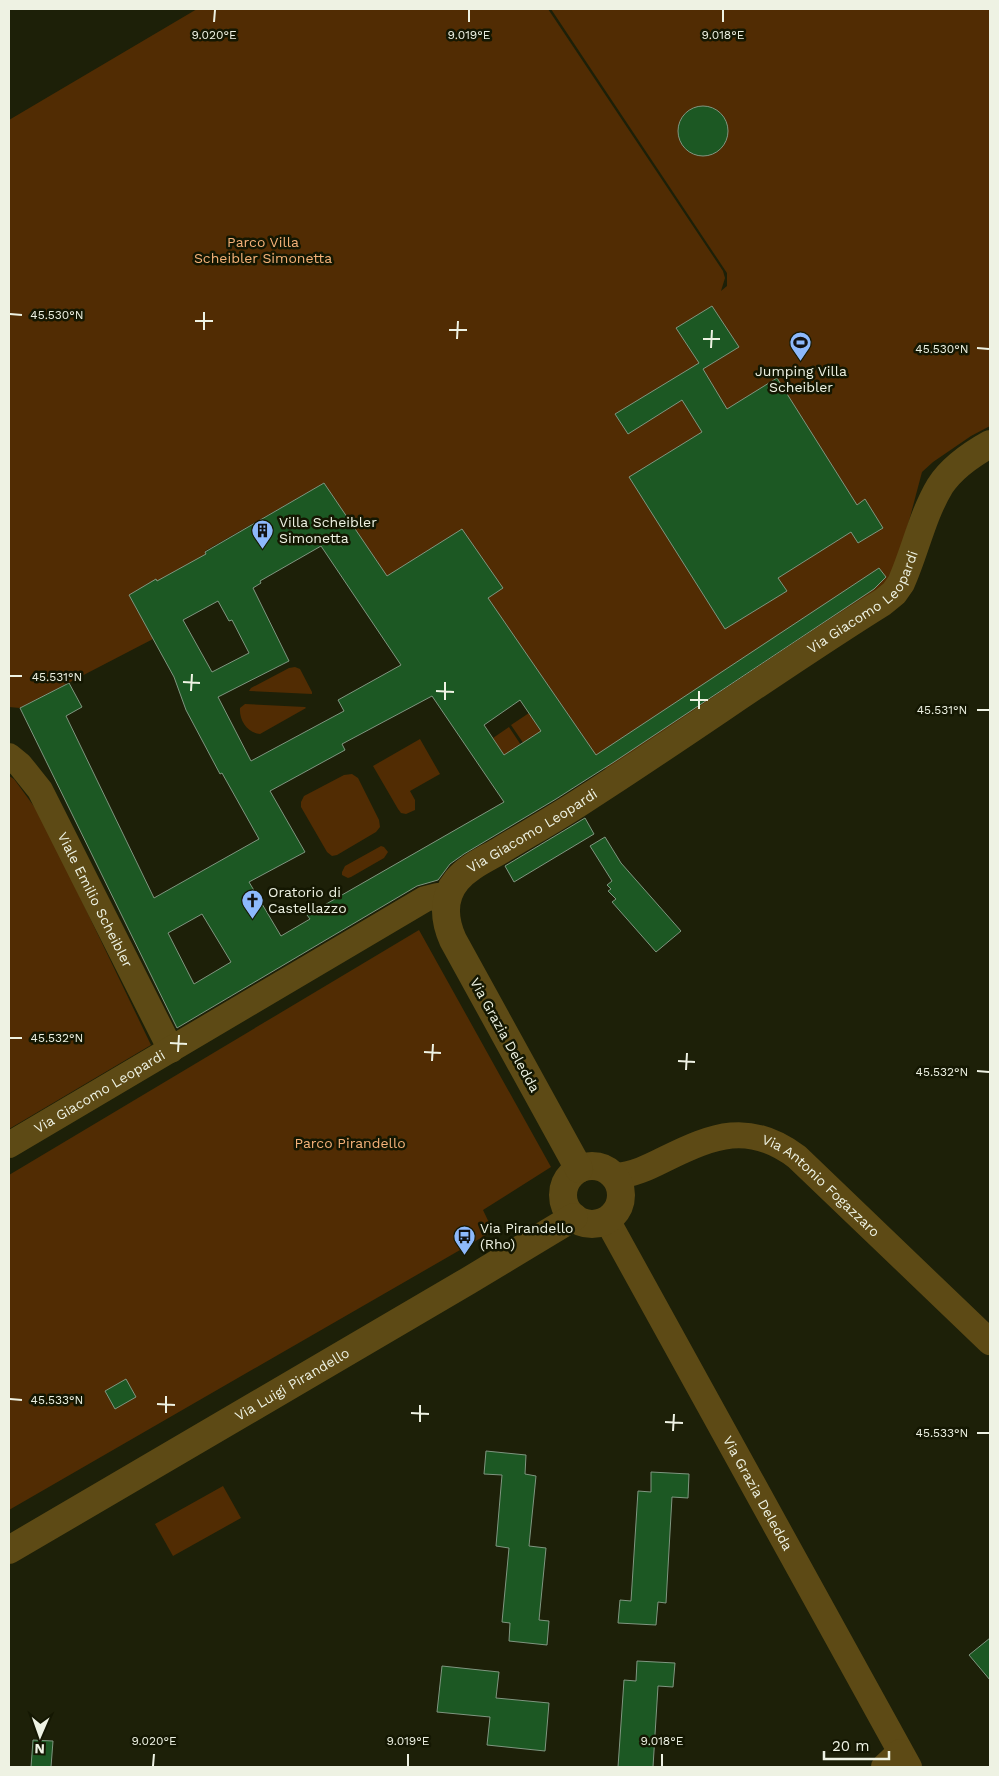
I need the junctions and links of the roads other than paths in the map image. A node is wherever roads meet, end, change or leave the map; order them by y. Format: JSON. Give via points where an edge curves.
{"nodes":[{"id":1,"x":990,"y":444,"type":"edge"},
{"id":2,"x":9,"y":756,"type":"edge"},
{"id":3,"x":447,"y":897,"type":"junction"},
{"id":4,"x":171,"y":1050,"type":"junction"},
{"id":5,"x":9,"y":1145,"type":"edge"},
{"id":6,"x":579,"y":1169,"type":"junction"},
{"id":7,"x":614,"y":1176,"type":"junction"},
{"id":8,"x":574,"y":1217,"type":"junction"},
{"id":9,"x":607,"y":1220,"type":"junction"},
{"id":10,"x":990,"y":1342,"type":"edge"},
{"id":11,"x":9,"y":1550,"type":"edge"},
{"id":12,"x":898,"y":1762,"type":"edge"}],
"edges":[{"from":1,"to":3,"type":"street","name":"Via Giacomo Leopardi","via":[[964,462],[940,486],[901,584],[894,593],[584,800],[474,865],[457,880]]},
{"from":2,"to":4,"type":"street","name":"Viale Emilio Scheibler","via":[[40,790]]},
{"from":3,"to":4,"type":"street","name":"Via Giacomo Leopardi","via":[[425,899]]},
{"from":3,"to":6,"type":"street","name":"Via Grazia Deledda","via":[[446,920],[453,940]]},
{"from":4,"to":5,"type":"street","name":"Via Giacomo Leopardi"},
{"from":6,"to":7,"type":"street","via":[[598,1167]]},
{"from":6,"to":8,"type":"street","via":[[566,1182],[563,1192],[567,1210]]},
{"from":7,"to":9,"type":"street","via":[[620,1185],[620,1205]]},
{"from":7,"to":10,"type":"street","name":"Via Antonio Fogazzaro","via":[[644,1169],[698,1143],[717,1138],[732,1135],[772,1142],[797,1157]]},
{"from":8,"to":9,"type":"street","via":[[590,1224]]},
{"from":8,"to":11,"type":"street","name":"Via Luigi Pirandello"},
{"from":9,"to":12,"type":"street","name":"Via Grazia Deledda"}]}
